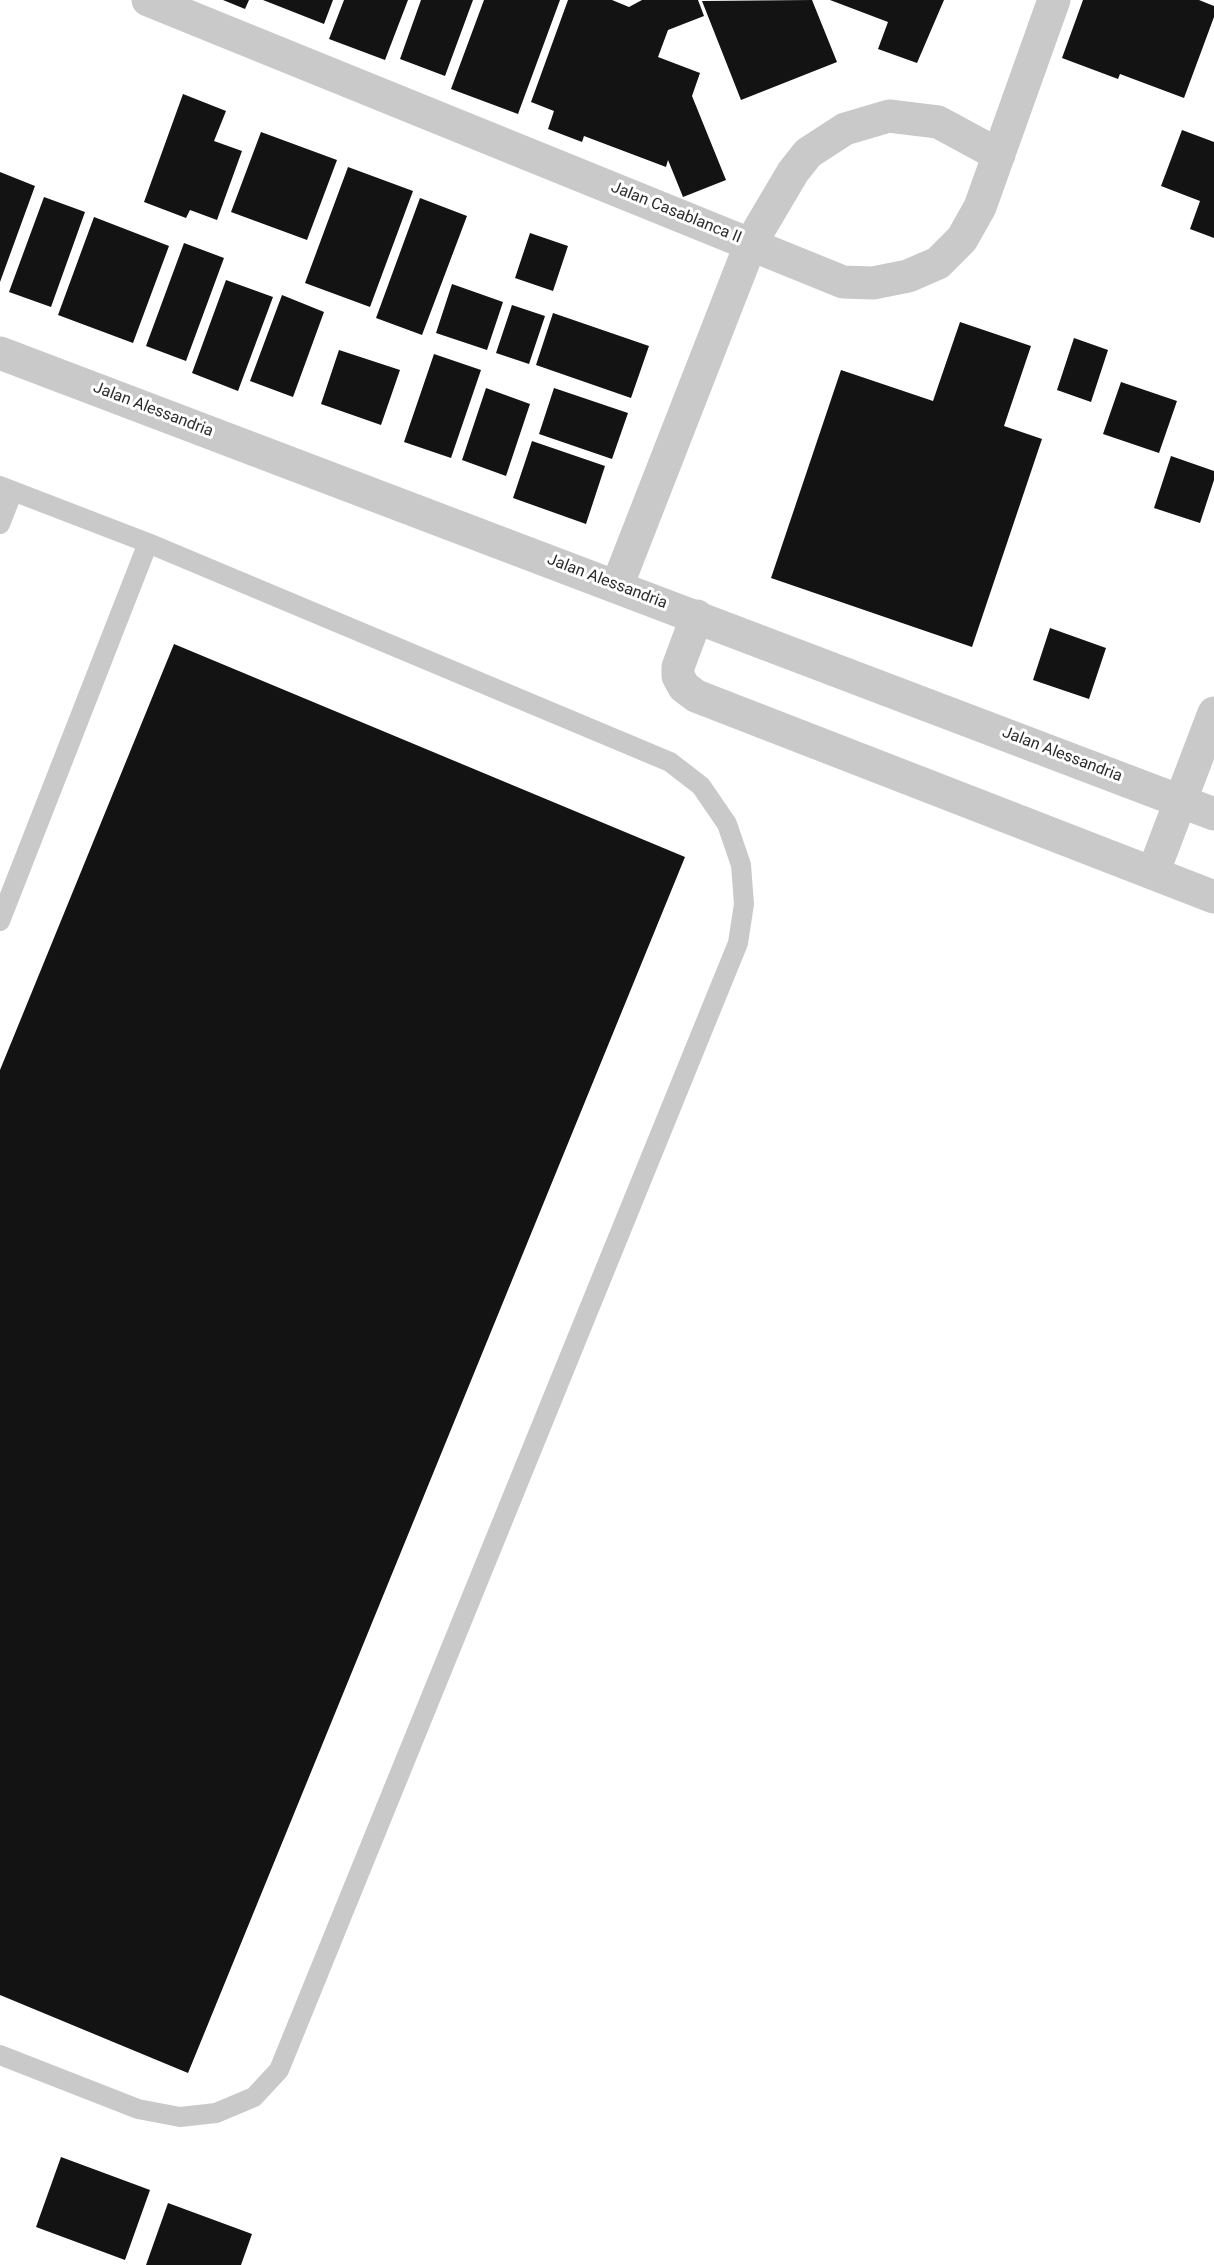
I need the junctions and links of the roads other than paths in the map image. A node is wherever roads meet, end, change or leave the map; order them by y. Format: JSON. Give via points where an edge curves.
{"nodes":[{"id":1,"x":147,"y":0,"type":"edge"},
{"id":2,"x":1054,"y":0,"type":"edge"},
{"id":3,"x":999,"y":154,"type":"junction"},
{"id":4,"x":751,"y":243,"type":"junction"},
{"id":5,"x":0,"y":352,"type":"edge"},
{"id":6,"x":7,"y":488,"type":"edge"},
{"id":7,"x":0,"y":524,"type":"edge"},
{"id":8,"x":148,"y":543,"type":"junction"},
{"id":9,"x":617,"y":586,"type":"junction"},
{"id":10,"x":697,"y":616,"type":"junction"},
{"id":11,"x":1214,"y":713,"type":"edge"},
{"id":12,"x":1181,"y":800,"type":"junction"},
{"id":13,"x":1214,"y":814,"type":"edge"},
{"id":14,"x":1153,"y":873,"type":"junction"},
{"id":15,"x":1214,"y":897,"type":"edge"},
{"id":16,"x":0,"y":921,"type":"edge"},
{"id":17,"x":0,"y":2055,"type":"edge"}],
"edges":[{"from":1,"to":4,"type":"street","name":"Jalan Casablanca II"},
{"from":2,"to":3,"type":"street","name":"Jalan Casablanca II"},
{"from":3,"to":4,"type":"street","via":[[938,122],[890,116],[867,121],[845,129],[808,153]]},
{"from":3,"to":4,"type":"street","name":"Jalan Casablanca II","via":[[980,207],[962,239],[938,263],[908,276],[873,283],[843,282]]},
{"from":4,"to":9,"type":"street"},
{"from":5,"to":9,"type":"street","name":"Jalan Alessandria"},
{"from":6,"to":7,"type":"lane"},
{"from":6,"to":8,"type":"lane"},
{"from":8,"to":16,"type":"lane"},
{"from":8,"to":17,"type":"lane","via":[[670,762],[701,786],[727,824],[741,865],[744,904],[738,943],[279,2070],[254,2097],[216,2113],[180,2117],[138,2109]]},
{"from":9,"to":10,"type":"street","name":"Jalan Alessandria"},
{"from":10,"to":12,"type":"street","name":"Jalan Alessandria"},
{"from":10,"to":14,"type":"street","via":[[678,667],[684,687],[696,696]]},
{"from":11,"to":12,"type":"street"},
{"from":12,"to":13,"type":"street","name":"Jalan Alessandria"},
{"from":12,"to":14,"type":"street"},
{"from":14,"to":15,"type":"street"}]}
